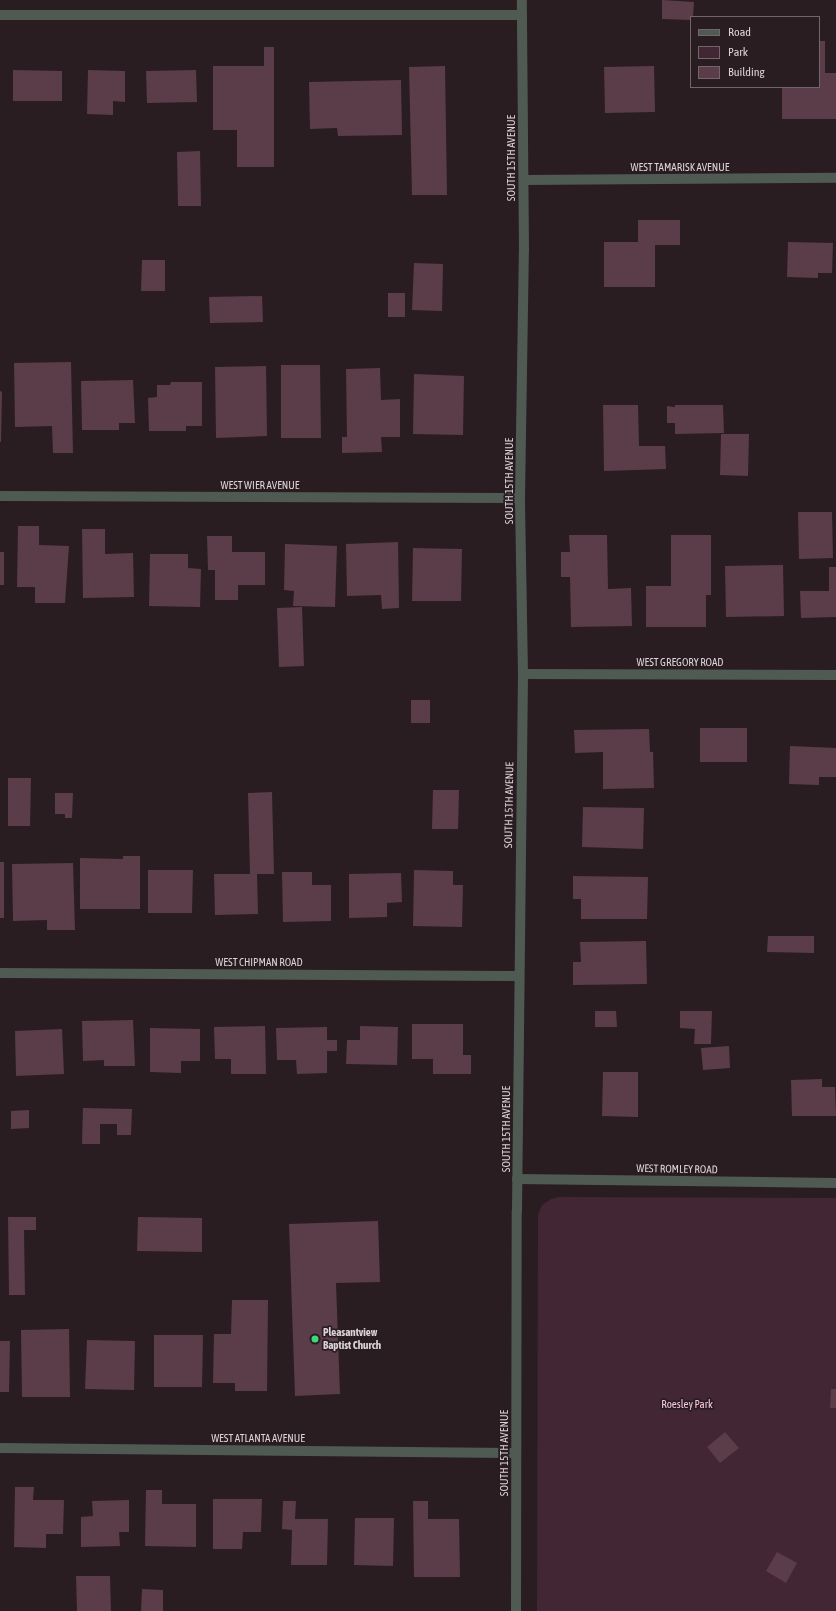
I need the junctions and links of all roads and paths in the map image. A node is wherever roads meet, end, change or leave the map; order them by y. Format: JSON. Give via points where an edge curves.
{"nodes":[{"id":1,"x":522,"y":0,"type":"edge"},
{"id":2,"x":0,"y":15,"type":"edge"},
{"id":3,"x":522,"y":15,"type":"junction"},
{"id":4,"x":836,"y":178,"type":"edge"},
{"id":5,"x":524,"y":180,"type":"junction"},
{"id":6,"x":0,"y":496,"type":"edge"},
{"id":7,"x":520,"y":498,"type":"junction"},
{"id":8,"x":523,"y":674,"type":"junction"},
{"id":9,"x":836,"y":675,"type":"edge"},
{"id":10,"x":0,"y":973,"type":"edge"},
{"id":11,"x":519,"y":976,"type":"junction"},
{"id":12,"x":517,"y":1179,"type":"junction"},
{"id":13,"x":836,"y":1183,"type":"edge"},
{"id":14,"x":0,"y":1448,"type":"edge"},
{"id":15,"x":516,"y":1453,"type":"junction"},
{"id":16,"x":516,"y":1611,"type":"edge"}],
"edges":[{"from":1,"to":3,"type":"street","name":"SOUTH 15TH AVENUE"},
{"from":2,"to":3,"type":"street"},
{"from":3,"to":5,"type":"street","name":"SOUTH 15TH AVENUE"},
{"from":4,"to":5,"type":"street","name":"WEST TAMARISK AVENUE"},
{"from":5,"to":7,"type":"street","name":"SOUTH 15TH AVENUE"},
{"from":6,"to":7,"type":"street","name":"WEST WIER AVENUE"},
{"from":7,"to":8,"type":"street","name":"SOUTH 15TH AVENUE"},
{"from":8,"to":9,"type":"street","name":"WEST GREGORY ROAD"},
{"from":8,"to":11,"type":"street","name":"SOUTH 15TH AVENUE"},
{"from":10,"to":11,"type":"street","name":"WEST CHIPMAN ROAD"},
{"from":11,"to":12,"type":"street","name":"SOUTH 15TH AVENUE"},
{"from":12,"to":13,"type":"street","name":"WEST ROMLEY ROAD"},
{"from":12,"to":15,"type":"street","name":"SOUTH 15TH AVENUE"},
{"from":14,"to":15,"type":"street","name":"WEST ATLANTA AVENUE"},
{"from":15,"to":16,"type":"street","name":"SOUTH 15TH AVENUE"}]}
